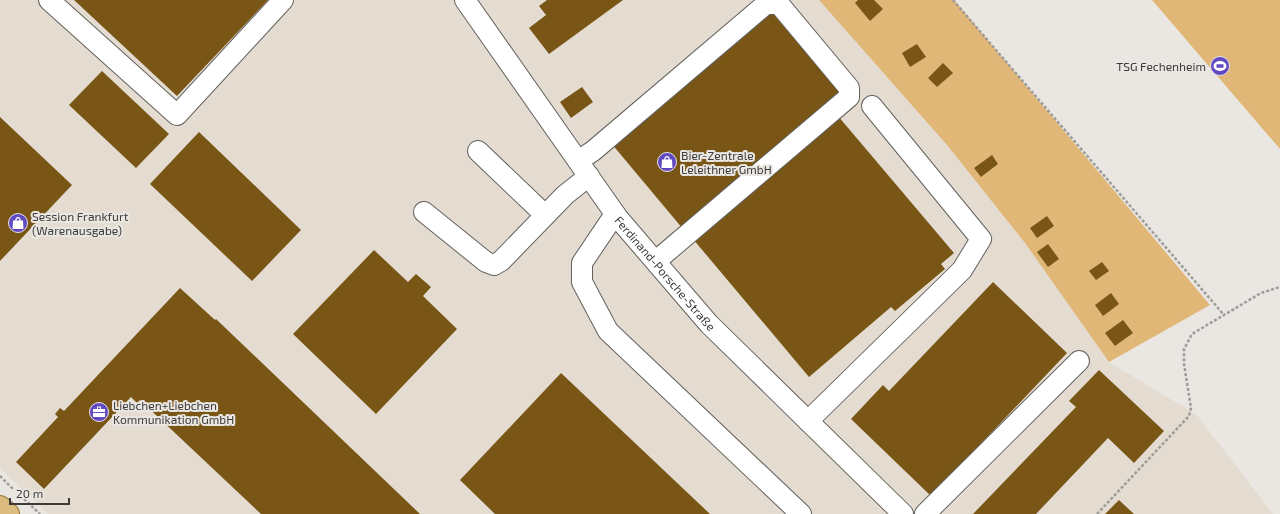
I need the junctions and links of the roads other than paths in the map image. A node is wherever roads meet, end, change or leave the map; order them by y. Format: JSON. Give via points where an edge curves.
{"nodes":[{"id":1,"x":49,"y":0,"type":"edge"},
{"id":2,"x":283,"y":0,"type":"edge"},
{"id":3,"x":465,"y":0,"type":"edge"},
{"id":4,"x":872,"y":106,"type":"dead end"},
{"id":5,"x":478,"y":151,"type":"dead end"},
{"id":6,"x":583,"y":169,"type":"junction"},
{"id":7,"x":424,"y":212,"type":"dead end"},
{"id":8,"x":615,"y":214,"type":"junction"},
{"id":9,"x":545,"y":215,"type":"junction"},
{"id":10,"x":656,"y":261,"type":"junction"},
{"id":11,"x":1079,"y":361,"type":"dead end"},
{"id":12,"x":808,"y":421,"type":"junction"},
{"id":13,"x":0,"y":507,"type":"edge"},
{"id":14,"x":8,"y":514,"type":"edge"},
{"id":15,"x":801,"y":514,"type":"edge"},
{"id":16,"x":903,"y":514,"type":"edge"},
{"id":17,"x":925,"y":514,"type":"edge"}],
"edges":[{"from":1,"to":2,"type":"street","via":[[177,115]]},
{"from":3,"to":6,"type":"street","name":"Ferdinand-Porsche-Straße"},
{"from":4,"to":12,"type":"street","via":[[981,239],[962,270]]},
{"from":5,"to":9,"type":"street"},
{"from":6,"to":8,"type":"street","name":"Ferdinand-Porsche-Straße"},
{"from":6,"to":9,"type":"street"},
{"from":6,"to":10,"type":"street","via":[[593,151],[766,4],[779,4],[849,88],[849,97]]},
{"from":7,"to":9,"type":"street","via":[[486,262],[494,265],[501,261]]},
{"from":8,"to":10,"type":"street","name":"Ferdinand-Porsche-Straße"},
{"from":8,"to":15,"type":"street","via":[[582,263],[582,282],[608,331]]},
{"from":10,"to":12,"type":"street","name":"Ferdinand-Porsche-Straße","via":[[709,324]]},
{"from":11,"to":17,"type":"street"},
{"from":12,"to":16,"type":"street","name":"Ferdinand-Porsche-Straße"},
{"from":13,"to":14,"type":"main road"}]}
